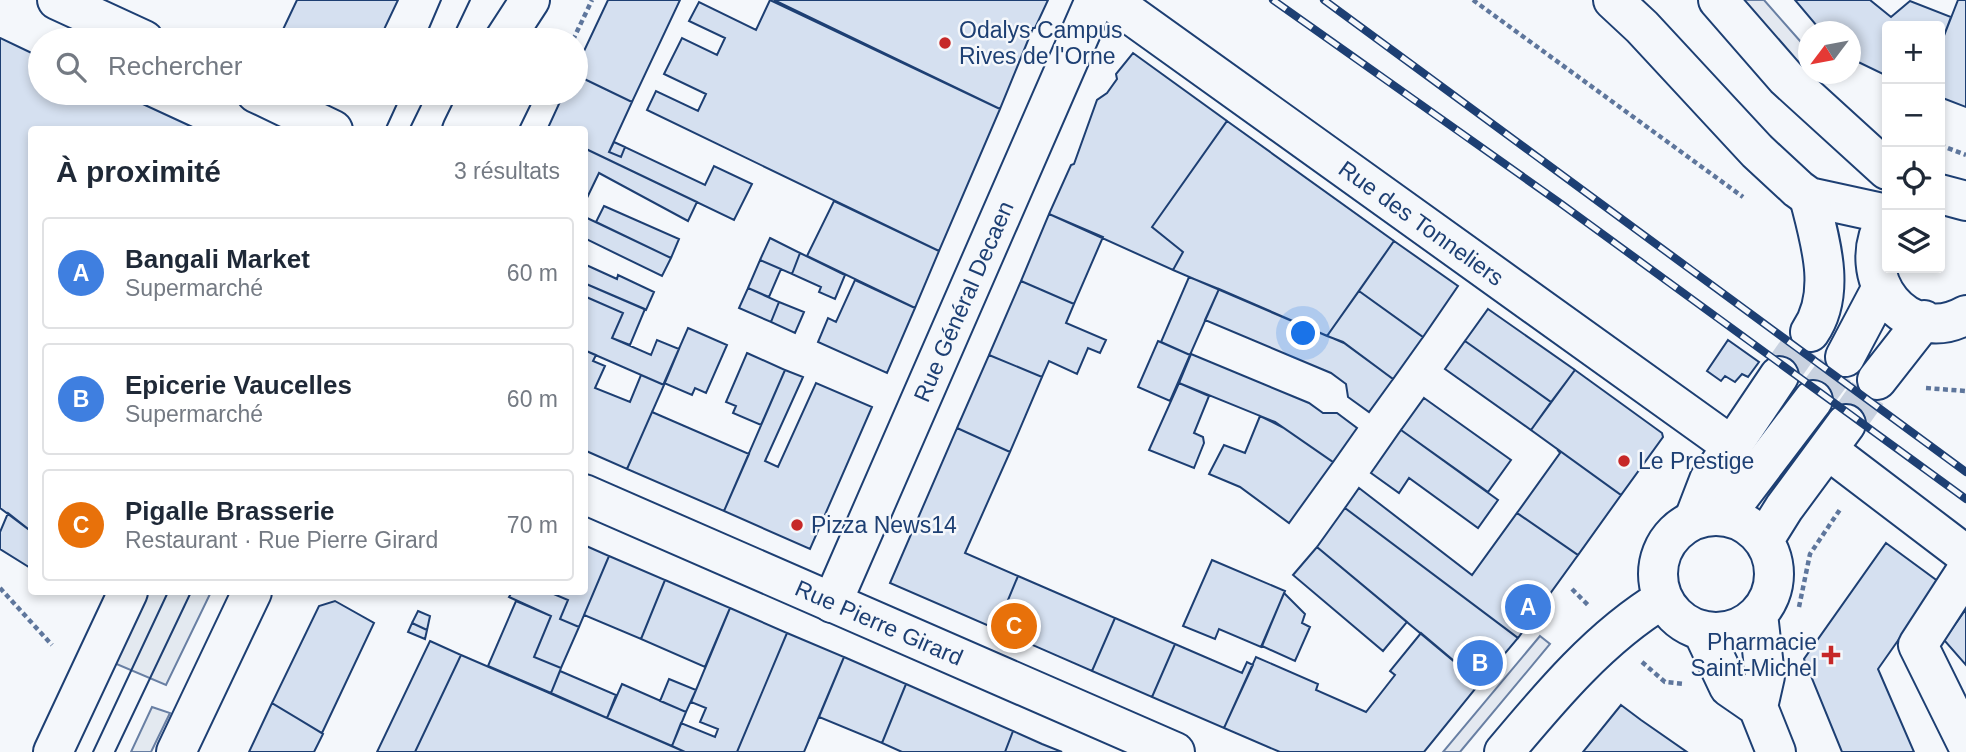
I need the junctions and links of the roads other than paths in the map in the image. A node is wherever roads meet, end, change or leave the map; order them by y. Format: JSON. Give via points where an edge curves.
{"nodes":[{"id":1,"x":57,"y":0,"type":"edge"},
{"id":2,"x":1095,"y":0,"type":"edge"},
{"id":3,"x":1110,"y":0,"type":"edge"},
{"id":4,"x":1613,"y":0,"type":"edge"},
{"id":5,"x":1718,"y":0,"type":"edge"},
{"id":6,"x":530,"y":15,"type":"edge"},
{"id":7,"x":118,"y":28,"type":"edge"},
{"id":8,"x":516,"y":28,"type":"edge"},
{"id":9,"x":281,"y":105,"type":"edge"},
{"id":10,"x":493,"y":113,"type":"edge"},
{"id":11,"x":325,"y":126,"type":"edge"},
{"id":12,"x":470,"y":126,"type":"edge"},
{"id":13,"x":1882,"y":165,"type":"edge"},
{"id":14,"x":1945,"y":195,"type":"edge"},
{"id":15,"x":1809,"y":197,"type":"junction"},
{"id":16,"x":1966,"y":201,"type":"edge"},
{"id":17,"x":1882,"y":215,"type":"edge"},
{"id":18,"x":1882,"y":228,"type":"edge"},
{"id":19,"x":1881,"y":289,"type":"junction"},
{"id":20,"x":1966,"y":315,"type":"edge"},
{"id":21,"x":1924,"y":320,"type":"junction"},
{"id":22,"x":1810,"y":332,"type":"tunnel mouth"},
{"id":23,"x":1844,"y":357,"type":"tunnel mouth"},
{"id":24,"x":1779,"y":376,"type":"tunnel mouth"},
{"id":25,"x":1877,"y":380,"type":"tunnel mouth"},
{"id":26,"x":1813,"y":400,"type":"tunnel mouth"},
{"id":27,"x":1732,"y":446,"type":"junction"},
{"id":28,"x":588,"y":496,"type":"edge"},
{"id":29,"x":1709,"y":517,"type":"junction"},
{"id":30,"x":1764,"y":540,"type":"junction"},
{"id":31,"x":1966,"y":555,"type":"edge"},
{"id":32,"x":1966,"y":571,"type":"edge"},
{"id":33,"x":127,"y":595,"type":"edge"},
{"id":34,"x":251,"y":595,"type":"edge"},
{"id":35,"x":1663,"y":599,"type":"junction"},
{"id":36,"x":832,"y":603,"type":"junction"},
{"id":37,"x":1758,"y":614,"type":"junction"},
{"id":38,"x":1702,"y":631,"type":"junction"},
{"id":39,"x":1758,"y":707,"type":"junction"},
{"id":40,"x":1966,"y":742,"type":"edge"},
{"id":41,"x":53,"y":752,"type":"edge"},
{"id":42,"x":176,"y":752,"type":"edge"},
{"id":43,"x":1175,"y":752,"type":"edge"},
{"id":44,"x":1504,"y":752,"type":"edge"},
{"id":45,"x":1776,"y":752,"type":"edge"}],
"edges":[{"from":1,"to":7,"type":"street"},
{"from":2,"to":36,"type":"street","name":"Rue Général Decaen"},
{"from":3,"to":27,"type":"street","name":"Rue des Tonneliers"},
{"from":4,"to":15,"type":"street","via":[[1757,151]]},
{"from":5,"to":13,"type":"street","via":[[1786,78]]},
{"from":6,"to":8,"type":"street"},
{"from":9,"to":11,"type":"street"},
{"from":10,"to":12,"type":"street"},
{"from":14,"to":16,"type":"street"},
{"from":15,"to":17,"type":"street"},
{"from":15,"to":22,"type":"street","via":[[1825,285],[1823,312]]},
{"from":18,"to":19,"type":"street","via":[[1874,248],[1874,269]]},
{"from":19,"to":21,"type":"street","via":[[1907,314]]},
{"from":19,"to":23,"type":"street"},
{"from":20,"to":21,"type":"street","via":[[1942,322]]},
{"from":21,"to":25,"type":"street"},
{"from":24,"to":27,"type":"street"},
{"from":26,"to":29,"type":"street"},
{"from":27,"to":29,"type":"street","via":[[1709,480]]},
{"from":28,"to":36,"type":"street","name":"Rue Pierre Girard"},
{"from":29,"to":30,"type":"street","via":[[1746,524]]},
{"from":29,"to":35,"type":"street","via":[[1677,529],[1665,544],[1657,580]]},
{"from":30,"to":31,"type":"street","via":[[1837,437]]},
{"from":30,"to":37,"type":"street","via":[[1774,578],[1769,598]]},
{"from":32,"to":40,"type":"street","via":[[1918,645]]},
{"from":33,"to":41,"type":"street"},
{"from":34,"to":42,"type":"street"},
{"from":35,"to":38,"type":"street","via":[[1673,613]]},
{"from":35,"to":44,"type":"street","via":[[1641,612],[1574,673]]},
{"from":36,"to":43,"type":"street","name":"Rue Pierre Girard"},
{"from":37,"to":38,"type":"street","via":[[1742,626]]},
{"from":37,"to":39,"type":"street","via":[[1766,676]]},
{"from":38,"to":39,"type":"street","via":[[1729,687]]},
{"from":39,"to":45,"type":"street"}]}
